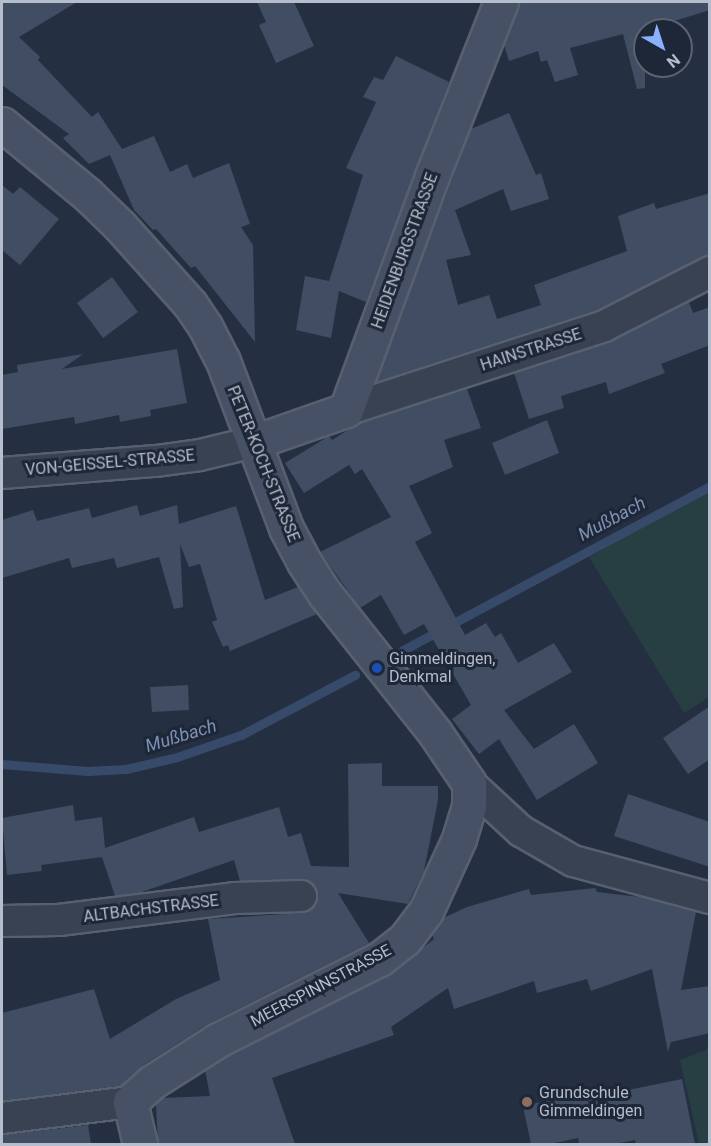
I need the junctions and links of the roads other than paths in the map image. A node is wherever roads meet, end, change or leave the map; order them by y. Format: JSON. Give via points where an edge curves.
{"nodes":[{"id":1,"x":501,"y":2,"type":"edge"},
{"id":2,"x":2,"y":123,"type":"edge"},
{"id":3,"x":710,"y":272,"type":"edge"},
{"id":4,"x":346,"y":410,"type":"junction"},
{"id":5,"x":254,"y":442,"type":"junction"},
{"id":6,"x":2,"y":473,"type":"edge"},
{"id":7,"x":470,"y":783,"type":"junction"},
{"id":8,"x":301,"y":896,"type":"dead end"},
{"id":9,"x":710,"y":898,"type":"edge"},
{"id":10,"x":2,"y":921,"type":"edge"},
{"id":11,"x":130,"y":1102,"type":"junction"},
{"id":12,"x":2,"y":1118,"type":"edge"},
{"id":13,"x":140,"y":1144,"type":"edge"}],
"edges":[{"from":1,"to":4,"type":"street","name":"HEIDENBURGSTRASSE"},
{"from":2,"to":5,"type":"street","name":"PETER-KOCH-STRASSE","via":[[95,202],[190,304],[223,361]]},
{"from":3,"to":4,"type":"street","name":"HAINSTRASSE","via":[[604,326]]},
{"from":4,"to":5,"type":"street"},
{"from":5,"to":6,"type":"street","name":"VON-GEISSEL-STRASSE","via":[[156,461]]},
{"from":5,"to":7,"type":"street","name":"PETER-KOCH-STRASSE","via":[[286,528],[304,562]]},
{"from":7,"to":9,"type":"street","name":"PETER-KOCH-STRASSE","via":[[521,831],[573,861]]},
{"from":7,"to":11,"type":"street","name":"MEERSPINNSTRASSE","via":[[469,806],[459,839],[426,911],[405,939],[362,969],[188,1057]]},
{"from":8,"to":10,"type":"street","name":"ALTBACHSTRASSE","via":[[235,898],[58,920]]},
{"from":11,"to":12,"type":"street"},
{"from":11,"to":13,"type":"street"}]}
